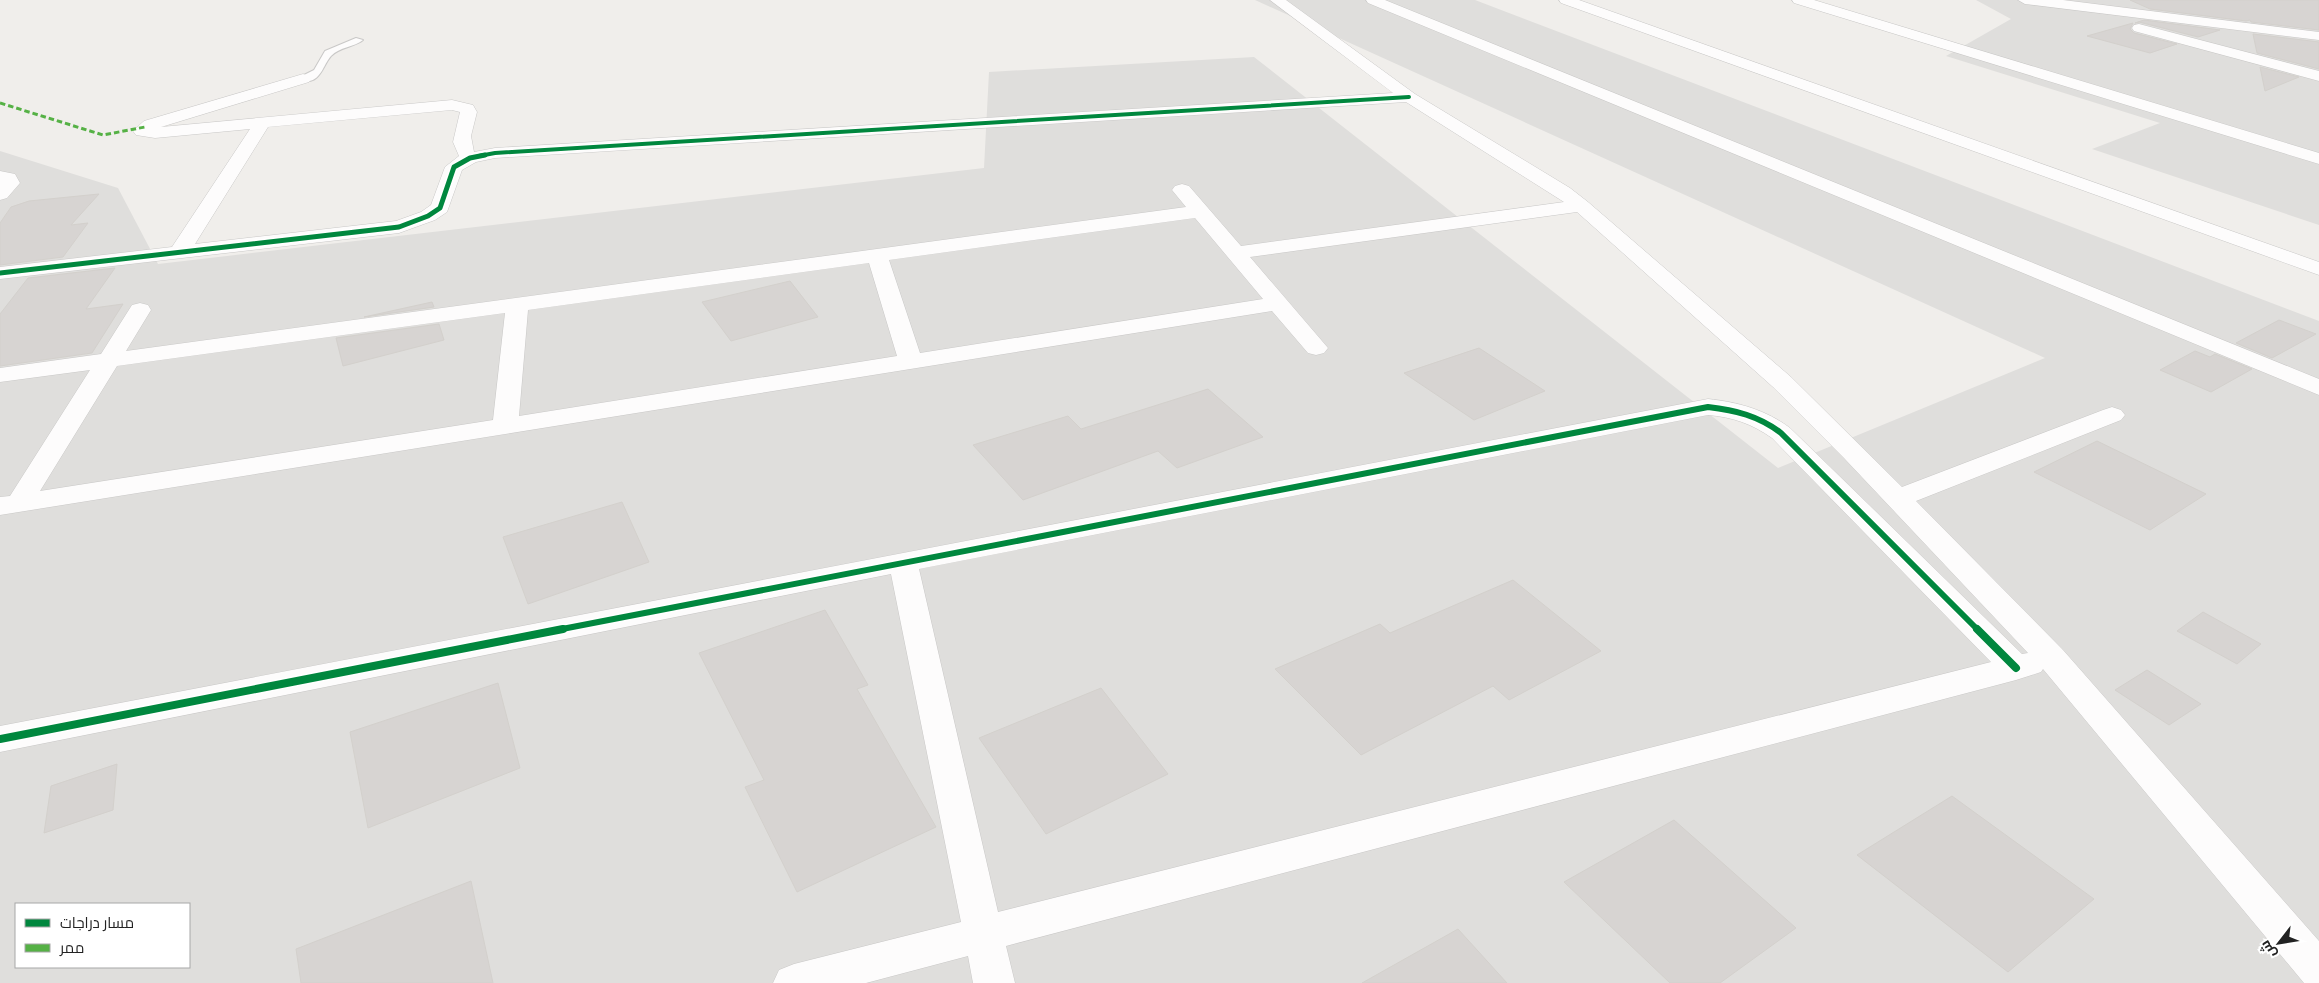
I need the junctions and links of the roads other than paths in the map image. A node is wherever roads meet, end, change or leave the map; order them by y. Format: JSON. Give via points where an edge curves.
{"nodes":[{"id":1,"x":1277,"y":0,"type":"edge"},
{"id":2,"x":1373,"y":0,"type":"edge"},
{"id":3,"x":1566,"y":0,"type":"edge"},
{"id":4,"x":1799,"y":0,"type":"edge"},
{"id":5,"x":2106,"y":0,"type":"edge"},
{"id":6,"x":2032,"y":1,"type":"edge"},
{"id":7,"x":2133,"y":12,"type":"junction"},
{"id":8,"x":2319,"y":36,"type":"edge"},
{"id":9,"x":359,"y":40,"type":"dead end"},
{"id":10,"x":2319,"y":76,"type":"edge"},
{"id":11,"x":302,"y":78,"type":"joint"},
{"id":12,"x":1408,"y":97,"type":"junction"},
{"id":13,"x":263,"y":122,"type":"junction"},
{"id":14,"x":470,"y":158,"type":"junction"},
{"id":15,"x":2319,"y":159,"type":"edge"},
{"id":16,"x":0,"y":177,"type":"edge"},
{"id":17,"x":1182,"y":190,"type":"dead end"},
{"id":18,"x":0,"y":194,"type":"edge"},
{"id":19,"x":1581,"y":206,"type":"junction"},
{"id":20,"x":1200,"y":211,"type":"junction"},
{"id":21,"x":180,"y":251,"type":"junction"},
{"id":22,"x":1236,"y":253,"type":"junction"},
{"id":23,"x":877,"y":254,"type":"junction"},
{"id":24,"x":2319,"y":269,"type":"edge"},
{"id":25,"x":0,"y":273,"type":"edge"},
{"id":26,"x":1278,"y":303,"type":"junction"},
{"id":27,"x":517,"y":305,"type":"junction"},
{"id":28,"x":140,"y":310,"type":"dead end"},
{"id":29,"x":1316,"y":348,"type":"dead end"},
{"id":30,"x":109,"y":360,"type":"junction"},
{"id":31,"x":910,"y":360,"type":"junction"},
{"id":32,"x":0,"y":375,"type":"edge"},
{"id":33,"x":2319,"y":388,"type":"edge"},
{"id":34,"x":2112,"y":415,"type":"dead end"},
{"id":35,"x":505,"y":427,"type":"junction"},
{"id":36,"x":1898,"y":498,"type":"junction"},
{"id":37,"x":10,"y":504,"type":"edge"},
{"id":38,"x":903,"y":562,"type":"junction"},
{"id":39,"x":2052,"y":658,"type":"junction"},
{"id":40,"x":2016,"y":668,"type":"junction"},
{"id":41,"x":0,"y":739,"type":"edge"},
{"id":42,"x":983,"y":934,"type":"junction"},
{"id":43,"x":2319,"y":971,"type":"edge"},
{"id":44,"x":794,"y":983,"type":"edge"},
{"id":45,"x":994,"y":983,"type":"edge"}],
"edges":[{"from":1,"to":12,"type":"street"},
{"from":2,"to":33,"type":"street"},
{"from":3,"to":24,"type":"street"},
{"from":4,"to":15,"type":"street"},
{"from":5,"to":7,"type":"street"},
{"from":6,"to":7,"type":"street"},
{"from":6,"to":10,"type":"street"},
{"from":7,"to":8,"type":"street"},
{"from":9,"to":11,"type":"lane","via":[[328,53],[318,72]]},
{"from":11,"to":13,"type":"street","via":[[150,125],[142,131]]},
{"from":12,"to":14,"type":"street","via":[[495,153]]},
{"from":12,"to":19,"type":"street","via":[[1536,174]]},
{"from":13,"to":14,"type":"street","via":[[441,105],[460,106],[468,112],[461,143]]},
{"from":13,"to":21,"type":"street"},
{"from":14,"to":21,"type":"street","via":[[451,170],[440,208],[410,224]]},
{"from":16,"to":18,"type":"street","via":[[8,178],[11,183]]},
{"from":17,"to":20,"type":"street"},
{"from":19,"to":22,"type":"street"},
{"from":19,"to":36,"type":"street","via":[[1782,382]]},
{"from":20,"to":22,"type":"street"},
{"from":20,"to":23,"type":"street"},
{"from":21,"to":25,"type":"street"},
{"from":22,"to":26,"type":"street"},
{"from":23,"to":27,"type":"street"},
{"from":23,"to":31,"type":"street"},
{"from":26,"to":29,"type":"street"},
{"from":26,"to":31,"type":"street"},
{"from":27,"to":30,"type":"street"},
{"from":27,"to":35,"type":"street"},
{"from":28,"to":30,"type":"street"},
{"from":30,"to":32,"type":"street"},
{"from":30,"to":37,"type":"street"},
{"from":31,"to":35,"type":"street"},
{"from":34,"to":36,"type":"street"},
{"from":35,"to":37,"type":"street"},
{"from":36,"to":39,"type":"street"},
{"from":38,"to":40,"type":"street","via":[[1694,409],[1724,408],[1756,417],[1781,433]]},
{"from":38,"to":41,"type":"street"},
{"from":38,"to":42,"type":"street"},
{"from":39,"to":40,"type":"street"},
{"from":39,"to":43,"type":"street"},
{"from":40,"to":42,"type":"street"},
{"from":42,"to":44,"type":"street"},
{"from":42,"to":45,"type":"street"}]}
